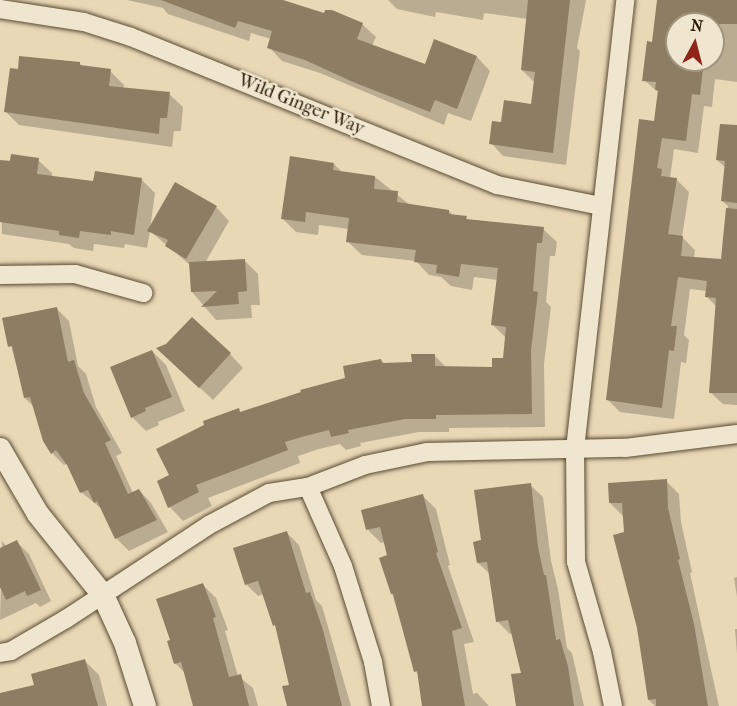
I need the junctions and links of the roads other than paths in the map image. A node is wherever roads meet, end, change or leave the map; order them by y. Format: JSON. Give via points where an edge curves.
{"nodes":[{"id":1,"x":625,"y":0,"type":"edge"},
{"id":2,"x":0,"y":9,"type":"edge"},
{"id":3,"x":601,"y":206,"type":"junction"},
{"id":4,"x":0,"y":275,"type":"edge"},
{"id":5,"x":143,"y":293,"type":"dead end"},
{"id":6,"x":737,"y":434,"type":"edge"},
{"id":7,"x":0,"y":449,"type":"edge"},
{"id":8,"x":574,"y":449,"type":"junction"},
{"id":9,"x":308,"y":487,"type":"junction"},
{"id":10,"x":103,"y":595,"type":"junction"},
{"id":11,"x":0,"y":653,"type":"edge"},
{"id":12,"x":145,"y":706,"type":"edge"},
{"id":13,"x":381,"y":706,"type":"edge"},
{"id":14,"x":613,"y":706,"type":"edge"}],
"edges":[{"from":1,"to":3,"type":"street"},
{"from":2,"to":3,"type":"street","name":"Wild Ginger Way","via":[[84,22],[131,37],[497,185]]},
{"from":3,"to":8,"type":"street"},
{"from":4,"to":5,"type":"street","via":[[75,274]]},
{"from":6,"to":8,"type":"street","via":[[625,448]]},
{"from":7,"to":10,"type":"street","via":[[33,507]]},
{"from":8,"to":9,"type":"street","via":[[427,452],[365,465]]},
{"from":8,"to":14,"type":"street","via":[[576,562],[603,652]]},
{"from":9,"to":10,"type":"street","via":[[269,493],[209,525]]},
{"from":9,"to":13,"type":"street","via":[[343,566],[373,662]]},
{"from":10,"to":11,"type":"street","via":[[11,651]]},
{"from":10,"to":12,"type":"street","via":[[125,643]]}]}
